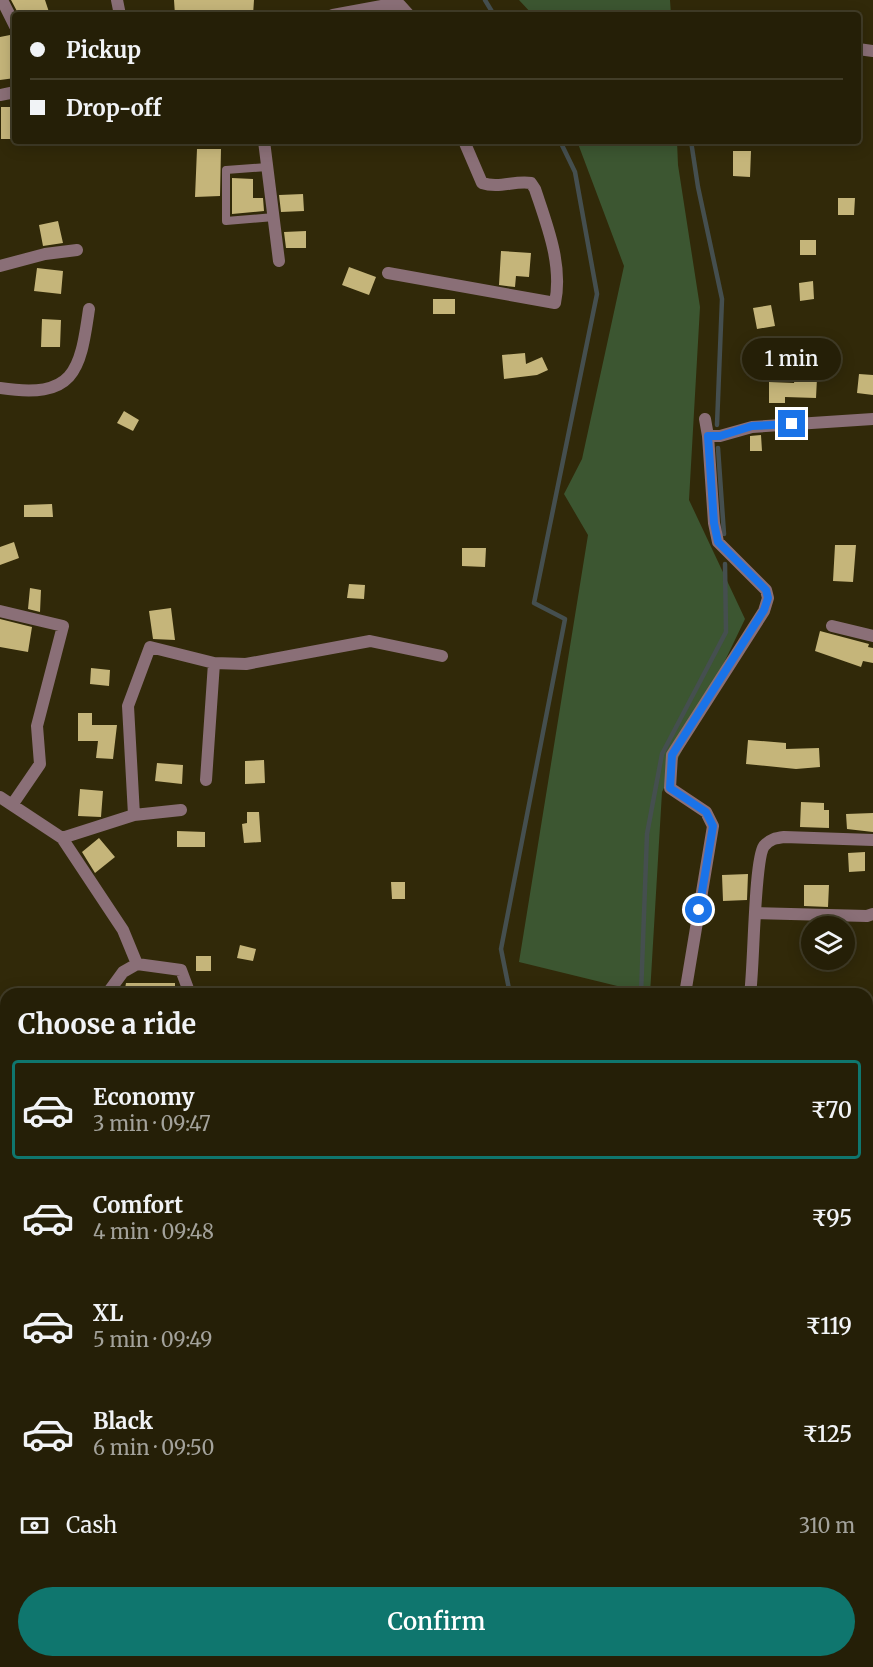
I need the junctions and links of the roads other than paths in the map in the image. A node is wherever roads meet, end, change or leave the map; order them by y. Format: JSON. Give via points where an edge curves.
{"nodes":[{"id":1,"x":2,"y":0,"type":"edge"},
{"id":2,"x":401,"y":3,"type":"edge"},
{"id":3,"x":349,"y":12,"type":"edge"},
{"id":4,"x":8,"y":21,"type":"edge"},
{"id":5,"x":264,"y":144,"type":"edge"},
{"id":6,"x":465,"y":144,"type":"edge"},
{"id":7,"x":267,"y":167,"type":"junction"},
{"id":8,"x":274,"y":217,"type":"junction"},
{"id":9,"x":77,"y":250,"type":"dead end"},
{"id":10,"x":279,"y":261,"type":"dead end"},
{"id":11,"x":0,"y":266,"type":"edge"},
{"id":12,"x":388,"y":273,"type":"dead end"},
{"id":13,"x":89,"y":309,"type":"dead end"},
{"id":14,"x":0,"y":388,"type":"edge"},
{"id":15,"x":705,"y":419,"type":"dead end"},
{"id":16,"x":873,"y":419,"type":"edge"},
{"id":17,"x":708,"y":436,"type":"junction"},
{"id":18,"x":0,"y":611,"type":"edge"},
{"id":19,"x":832,"y":626,"type":"dead end"},
{"id":20,"x":873,"y":636,"type":"edge"},
{"id":21,"x":442,"y":656,"type":"dead end"},
{"id":22,"x":214,"y":663,"type":"junction"},
{"id":23,"x":206,"y":780,"type":"dead end"},
{"id":24,"x":0,"y":797,"type":"edge"},
{"id":25,"x":12,"y":805,"type":"junction"},
{"id":26,"x":181,"y":810,"type":"dead end"},
{"id":27,"x":134,"y":815,"type":"junction"},
{"id":28,"x":62,"y":838,"type":"junction"},
{"id":29,"x":873,"y":840,"type":"edge"},
{"id":30,"x":757,"y":913,"type":"junction"},
{"id":31,"x":873,"y":914,"type":"edge"},
{"id":32,"x":137,"y":964,"type":"junction"},
{"id":33,"x":111,"y":988,"type":"edge"},
{"id":34,"x":188,"y":988,"type":"edge"},
{"id":35,"x":686,"y":988,"type":"edge"},
{"id":36,"x":751,"y":988,"type":"edge"}],
"edges":[{"from":1,"to":4,"type":"street"},
{"from":2,"to":3,"type":"street"},
{"from":5,"to":7,"type":"street"},
{"from":6,"to":12,"type":"street","via":[[482,183],[490,186],[524,182],[535,189],[553,245],[555,303]]},
{"from":7,"to":8,"type":"street"},
{"from":7,"to":8,"type":"lane","via":[[226,170],[225,221]]},
{"from":8,"to":10,"type":"street"},
{"from":9,"to":11,"type":"street"},
{"from":13,"to":14,"type":"street","via":[[84,349],[73,375],[49,388]]},
{"from":15,"to":17,"type":"street"},
{"from":16,"to":17,"type":"street","via":[[752,426]]},
{"from":17,"to":35,"type":"street","via":[[718,542],[766,590],[768,598],[672,755],[670,788],[706,812],[713,826]]},
{"from":18,"to":25,"type":"street","via":[[63,626],[38,726],[40,764]]},
{"from":19,"to":20,"type":"street"},
{"from":21,"to":22,"type":"street","via":[[370,641],[246,664]]},
{"from":22,"to":23,"type":"street"},
{"from":22,"to":27,"type":"street","via":[[150,647],[128,706]]},
{"from":24,"to":25,"type":"street"},
{"from":25,"to":28,"type":"street"},
{"from":26,"to":27,"type":"street"},
{"from":27,"to":28,"type":"street"},
{"from":28,"to":32,"type":"street","via":[[123,930]]},
{"from":29,"to":30,"type":"street","via":[[771,839],[761,852]]},
{"from":30,"to":31,"type":"street"},
{"from":30,"to":36,"type":"street"},
{"from":32,"to":33,"type":"street","via":[[123,972]]},
{"from":32,"to":34,"type":"street","via":[[181,970]]}]}
